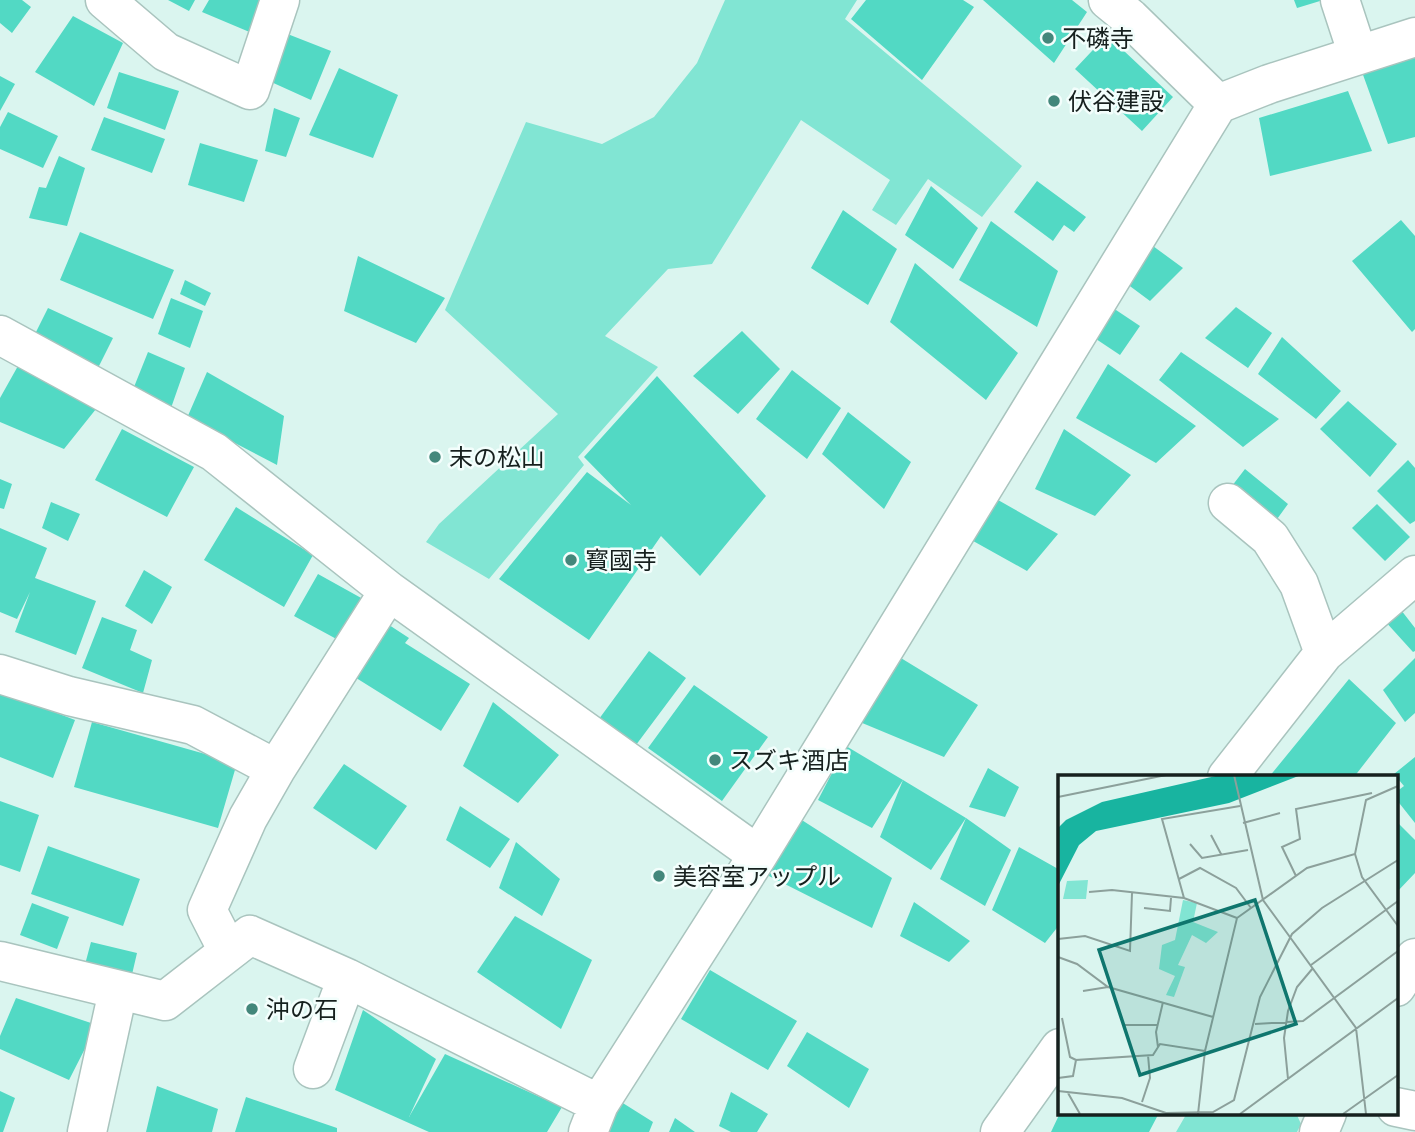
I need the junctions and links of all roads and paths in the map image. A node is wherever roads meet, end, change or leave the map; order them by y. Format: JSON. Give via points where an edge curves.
{"nodes":[{"id":1,"x":105,"y":0,"type":"edge"},
{"id":2,"x":280,"y":0,"type":"edge"},
{"id":3,"x":1108,"y":0,"type":"edge"},
{"id":4,"x":1340,"y":0,"type":"edge"},
{"id":5,"x":1415,"y":37,"type":"edge"},
{"id":6,"x":1358,"y":55,"type":"junction"},
{"id":7,"x":1218,"y":104,"type":"junction"},
{"id":8,"x":0,"y":335,"type":"edge"},
{"id":9,"x":1228,"y":503,"type":"dead end"},
{"id":10,"x":1415,"y":575,"type":"edge"},
{"id":11,"x":389,"y":592,"type":"junction"},
{"id":12,"x":1324,"y":653,"type":"junction"},
{"id":13,"x":0,"y":674,"type":"edge"},
{"id":14,"x":276,"y":769,"type":"junction"},
{"id":15,"x":1229,"y":775,"type":"edge"},
{"id":16,"x":758,"y":855,"type":"junction"},
{"id":17,"x":228,"y":951,"type":"junction"},
{"id":18,"x":1415,"y":958,"type":"edge"},
{"id":19,"x":0,"y":961,"type":"edge"},
{"id":20,"x":347,"y":978,"type":"junction"},
{"id":21,"x":1398,"y":984,"type":"edge"},
{"id":22,"x":118,"y":990,"type":"junction"},
{"id":23,"x":1058,"y":1051,"type":"edge"},
{"id":24,"x":313,"y":1069,"type":"dead end"},
{"id":25,"x":1327,"y":1114,"type":"edge"},
{"id":26,"x":594,"y":1118,"type":"edge"},
{"id":27,"x":87,"y":1132,"type":"edge"},
{"id":28,"x":1000,"y":1132,"type":"edge"},
{"id":29,"x":1318,"y":1132,"type":"edge"}],
"edges":[{"from":1,"to":2,"type":"street","via":[[166,52],[250,90]]},
{"from":3,"to":7,"type":"street"},
{"from":4,"to":6,"type":"street"},
{"from":5,"to":6,"type":"street"},
{"from":6,"to":7,"type":"street"},
{"from":7,"to":16,"type":"street"},
{"from":8,"to":11,"type":"street","via":[[214,452]]},
{"from":9,"to":12,"type":"street","via":[[1270,538],[1299,584]]},
{"from":10,"to":12,"type":"street"},
{"from":11,"to":14,"type":"street"},
{"from":11,"to":16,"type":"street"},
{"from":12,"to":15,"type":"street"},
{"from":13,"to":14,"type":"street","via":[[69,696],[193,725]]},
{"from":14,"to":17,"type":"street","via":[[248,818],[207,910]]},
{"from":16,"to":26,"type":"street"},
{"from":17,"to":20,"type":"street","via":[[250,935]]},
{"from":17,"to":22,"type":"street","via":[[166,1001]]},
{"from":18,"to":21,"type":"street"},
{"from":19,"to":22,"type":"street"},
{"from":20,"to":24,"type":"street"},
{"from":20,"to":26,"type":"street"},
{"from":22,"to":27,"type":"street"},
{"from":23,"to":28,"type":"street"},
{"from":25,"to":29,"type":"street"}]}
